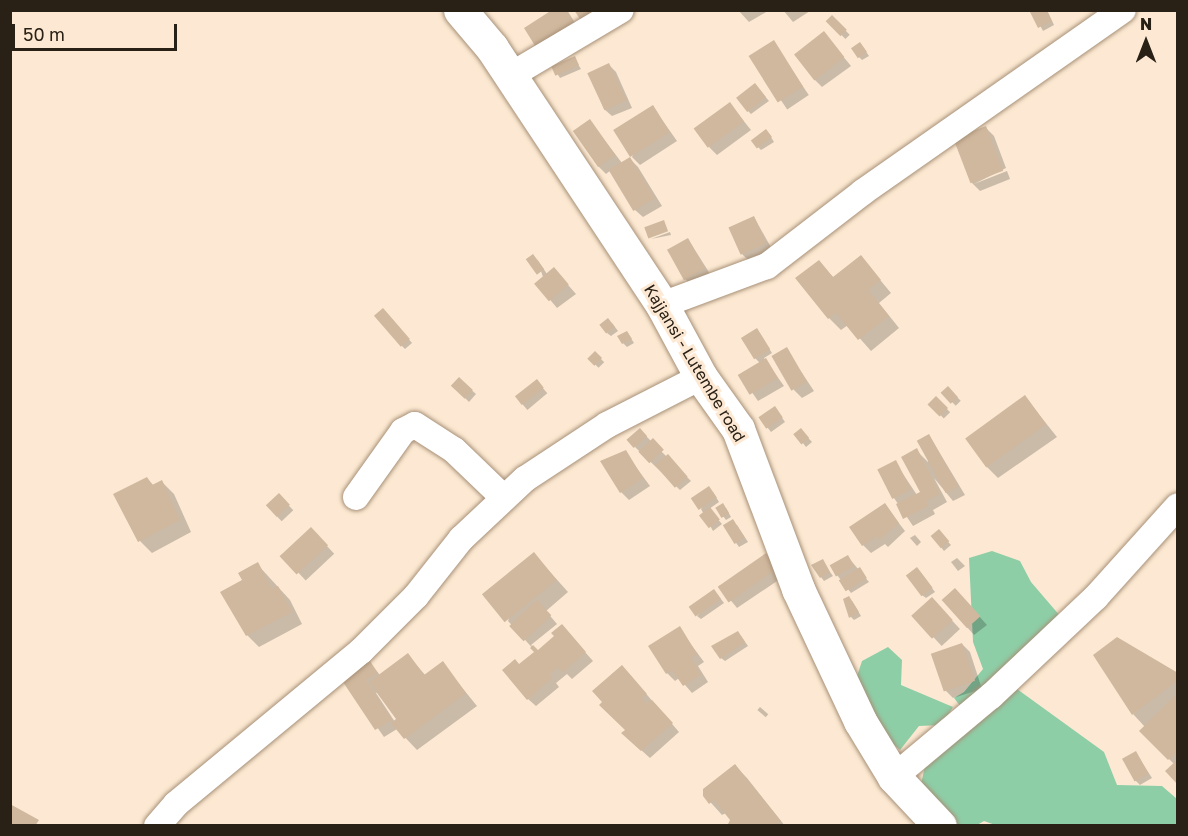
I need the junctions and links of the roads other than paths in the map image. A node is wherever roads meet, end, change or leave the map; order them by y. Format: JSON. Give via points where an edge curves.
{"nodes":[{"id":1,"x":460,"y":10,"type":"edge"},
{"id":2,"x":621,"y":10,"type":"edge"},
{"id":3,"x":1123,"y":10,"type":"edge"},
{"id":4,"x":508,"y":77,"type":"junction"},
{"id":5,"x":662,"y":305,"type":"junction"},
{"id":6,"x":700,"y":376,"type":"junction"},
{"id":7,"x":356,"y":497,"type":"dead end"},
{"id":8,"x":504,"y":498,"type":"junction"},
{"id":9,"x":1178,"y":506,"type":"edge"},
{"id":10,"x":894,"y":777,"type":"junction"},
{"id":11,"x":157,"y":825,"type":"edge"},
{"id":12,"x":940,"y":825,"type":"edge"}],
"edges":[{"from":1,"to":4,"type":"street","name":"Kajjansi - Lutembe road","via":[[492,48]]},
{"from":2,"to":4,"type":"street"},
{"from":3,"to":5,"type":"street","via":[[863,192],[767,266]]},
{"from":4,"to":5,"type":"street","name":"Kajjansi - Lutembe road"},
{"from":5,"to":6,"type":"street","name":"Kajjansi - Lutembe road"},
{"from":6,"to":8,"type":"street","via":[[607,426],[525,479]]},
{"from":6,"to":10,"type":"street","name":"Kajjansi - Lutembe road","via":[[738,429],[798,589],[860,722]]},
{"from":7,"to":8,"type":"street","via":[[403,431],[415,426],[463,457]]},
{"from":8,"to":11,"type":"street","via":[[461,539],[416,596],[361,651],[176,804]]},
{"from":9,"to":10,"type":"street","via":[[1096,597],[991,696]]},
{"from":10,"to":12,"type":"street"}]}
